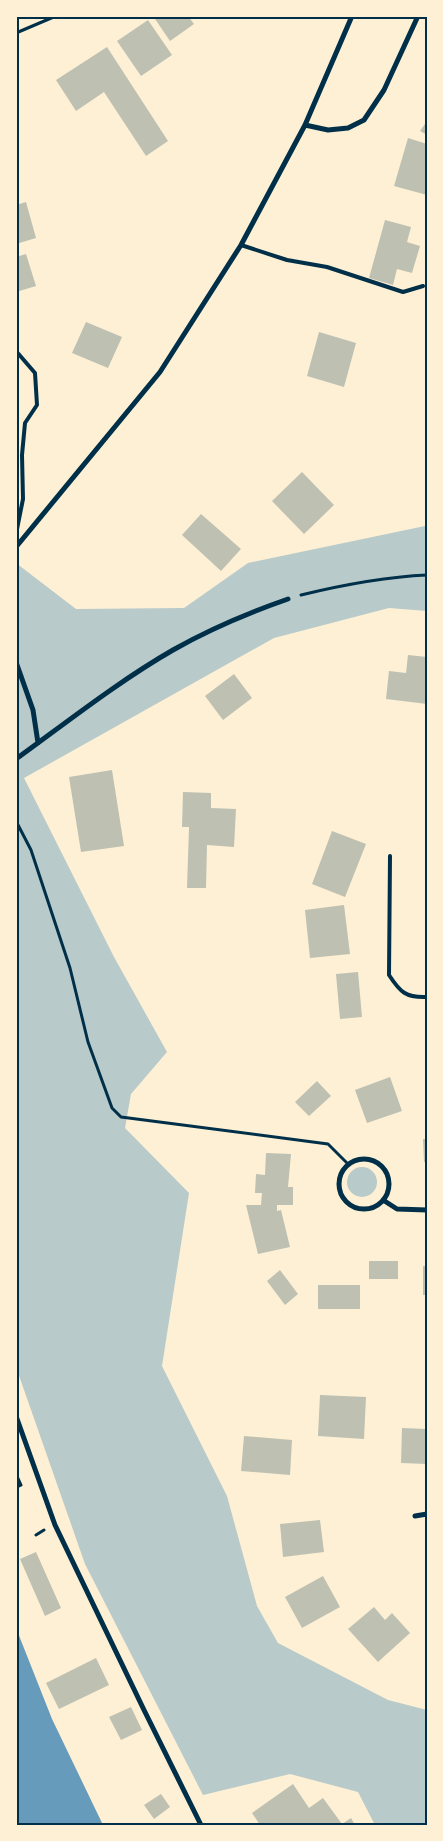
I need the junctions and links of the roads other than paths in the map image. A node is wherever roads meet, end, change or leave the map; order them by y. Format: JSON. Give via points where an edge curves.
{"nodes":[{"id":1,"x":352,"y":16,"type":"edge"},
{"id":2,"x":418,"y":16,"type":"edge"},
{"id":3,"x":305,"y":125,"type":"junction"},
{"id":4,"x":241,"y":245,"type":"junction"},
{"id":5,"x":422,"y":286,"type":"dead end"},
{"id":6,"x":16,"y":352,"type":"edge"},
{"id":7,"x":16,"y":534,"type":"edge"},
{"id":8,"x":16,"y":548,"type":"edge"},
{"id":9,"x":288,"y":598,"type":"road end"},
{"id":10,"x":16,"y":662,"type":"edge"},
{"id":11,"x":38,"y":743,"type":"junction"},
{"id":12,"x":16,"y":759,"type":"edge"},
{"id":13,"x":390,"y":856,"type":"dead end"},
{"id":14,"x":427,"y":997,"type":"edge"},
{"id":15,"x":383,"y":1200,"type":"junction"},
{"id":16,"x":427,"y":1210,"type":"edge"},
{"id":17,"x":16,"y":1416,"type":"edge"},
{"id":18,"x":427,"y":1514,"type":"edge"},
{"id":19,"x":415,"y":1516,"type":"dead end"},
{"id":20,"x":201,"y":1825,"type":"edge"}],
"edges":[{"from":1,"to":3,"type":"street"},
{"from":2,"to":3,"type":"street","via":[[384,90],[364,120],[348,128],[328,130]]},
{"from":3,"to":4,"type":"street"},
{"from":4,"to":5,"type":"lane","via":[[287,260],[327,267],[403,292]]},
{"from":4,"to":8,"type":"street","via":[[160,372]]},
{"from":6,"to":7,"type":"lane","via":[[35,373],[37,405],[25,423],[23,498]]},
{"from":9,"to":11,"type":"street","via":[[236,618],[172,650]]},
{"from":10,"to":11,"type":"street","via":[[33,710]]},
{"from":11,"to":12,"type":"street"},
{"from":13,"to":14,"type":"lane","via":[[389,975],[397,988],[409,996]]},
{"from":15,"to":15,"type":"street","via":[[360,1209],[346,1201],[341,1194],[339,1178],[348,1164],[363,1159],[378,1164],[388,1177],[389,1185]]},
{"from":15,"to":16,"type":"street","via":[[397,1209]]},
{"from":17,"to":20,"type":"street","via":[[55,1525]]},
{"from":18,"to":19,"type":"street"}]}
